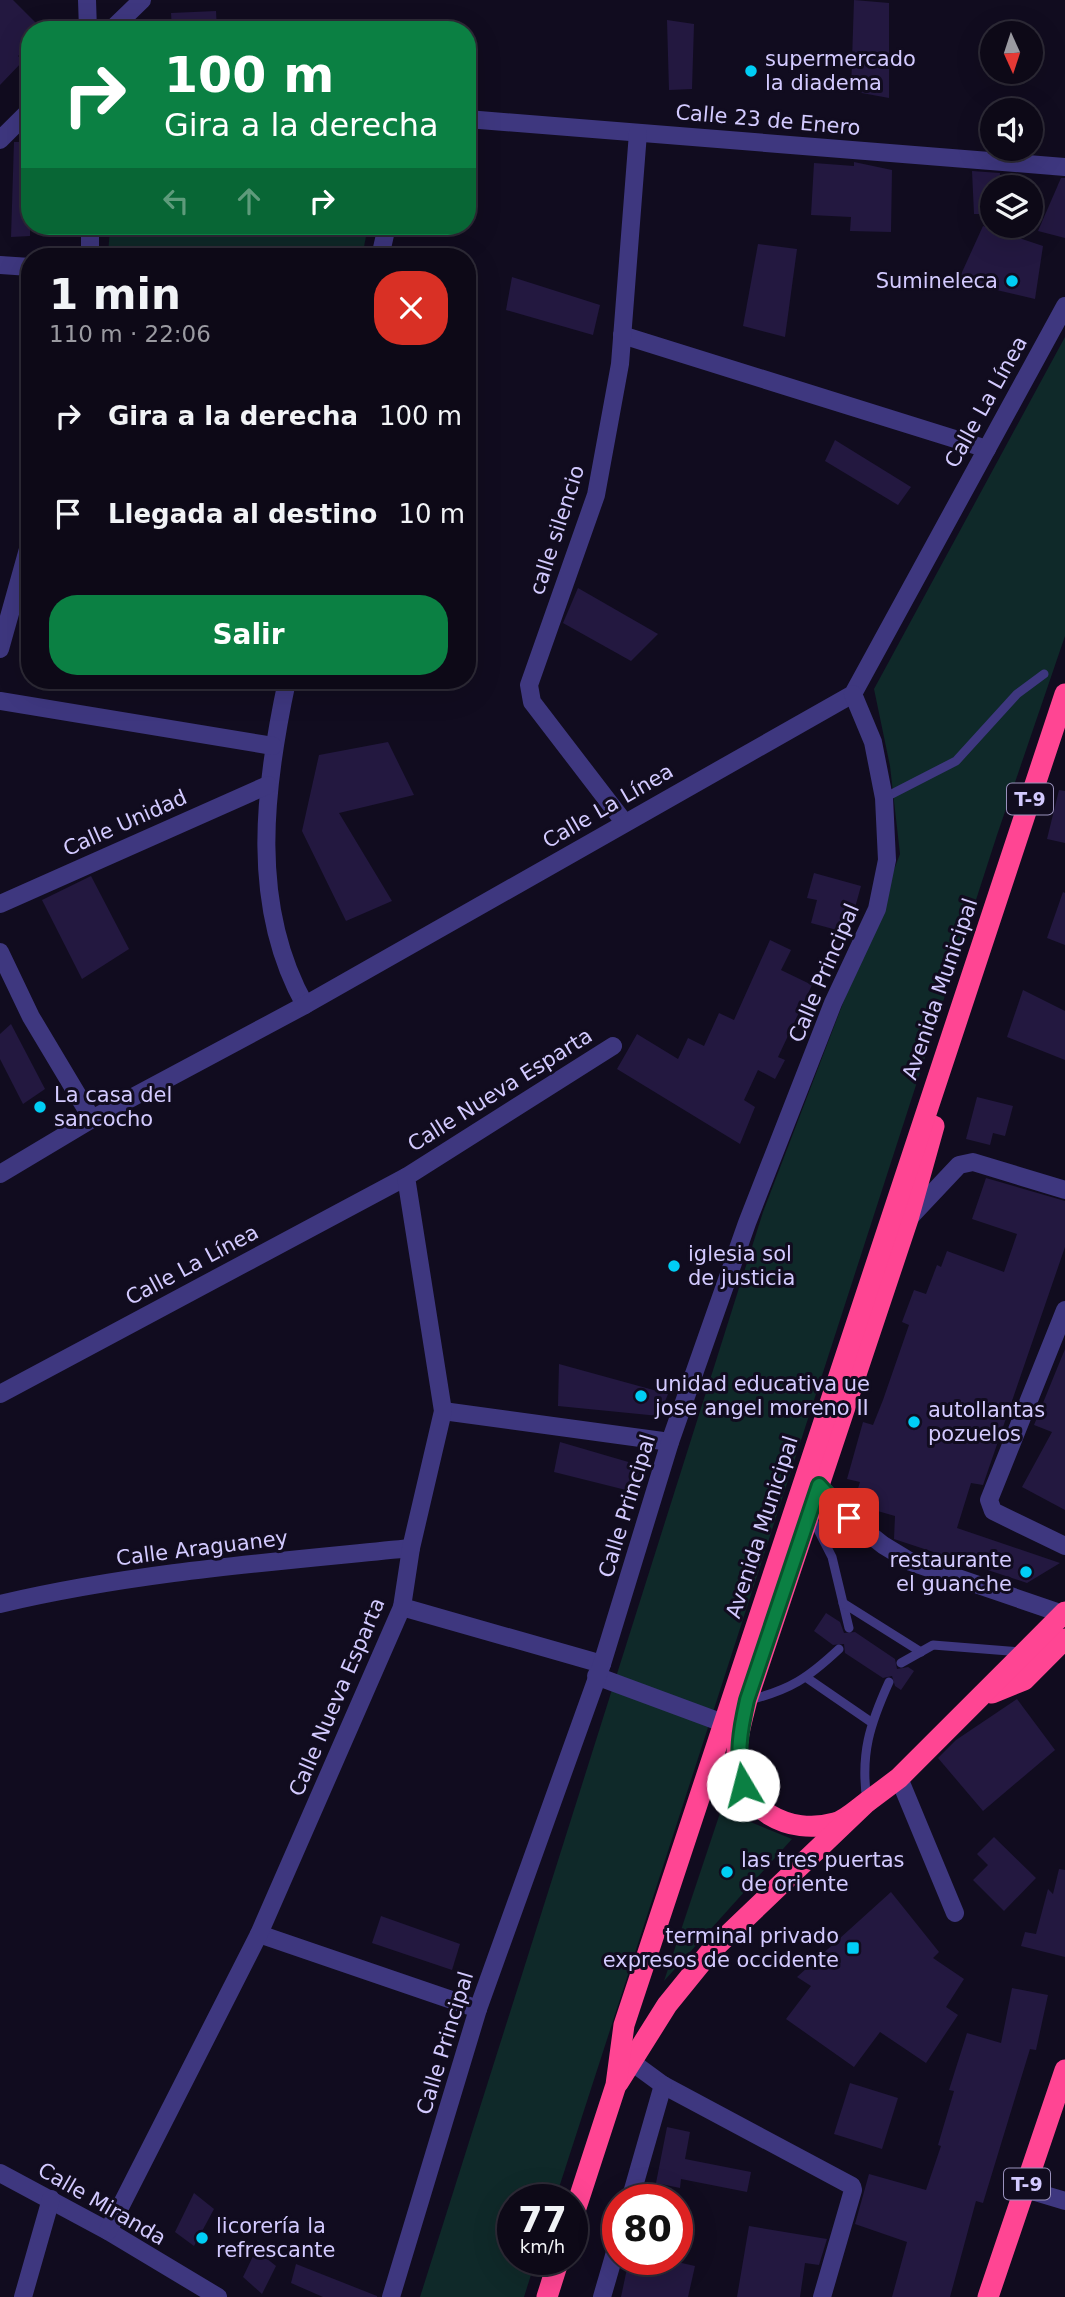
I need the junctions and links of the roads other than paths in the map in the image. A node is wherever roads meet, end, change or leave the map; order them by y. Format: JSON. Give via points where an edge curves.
{"nodes":[{"id":1,"x":87,"y":0,"type":"edge"},
{"id":2,"x":142,"y":0,"type":"edge"},
{"id":3,"x":88,"y":21,"type":"edge"},
{"id":4,"x":120,"y":21,"type":"edge"},
{"id":5,"x":21,"y":119,"type":"edge"},
{"id":6,"x":476,"y":120,"type":"edge"},
{"id":7,"x":638,"y":133,"type":"junction"},
{"id":8,"x":0,"y":140,"type":"edge"},
{"id":9,"x":1065,"y":167,"type":"edge"},
{"id":10,"x":0,"y":265,"type":"edge"},
{"id":11,"x":21,"y":266,"type":"edge"},
{"id":12,"x":1065,"y":306,"type":"edge"},
{"id":13,"x":622,"y":335,"type":"junction"},
{"id":14,"x":987,"y":449,"type":"junction"},
{"id":15,"x":21,"y":574,"type":"edge"},
{"id":16,"x":0,"y":649,"type":"edge"},
{"id":17,"x":1044,"y":674,"type":"dead end"},
{"id":18,"x":286,"y":689,"type":"edge"},
{"id":19,"x":853,"y":694,"type":"junction"},
{"id":20,"x":1065,"y":694,"type":"edge"},
{"id":21,"x":0,"y":701,"type":"edge"},
{"id":22,"x":1065,"y":733,"type":"edge"},
{"id":23,"x":273,"y":746,"type":"junction"},
{"id":24,"x":268,"y":785,"type":"junction"},
{"id":25,"x":884,"y":798,"type":"junction"},
{"id":26,"x":624,"y":822,"type":"junction"},
{"id":27,"x":0,"y":904,"type":"edge"},
{"id":28,"x":1001,"y":905,"type":"junction"},
{"id":29,"x":0,"y":952,"type":"edge"},
{"id":30,"x":305,"y":1005,"type":"junction"},
{"id":31,"x":613,"y":1046,"type":"dead end"},
{"id":32,"x":92,"y":1119,"type":"junction"},
{"id":33,"x":0,"y":1174,"type":"edge"},
{"id":34,"x":406,"y":1177,"type":"junction"},
{"id":35,"x":1064,"y":1186,"type":"edge"},
{"id":36,"x":908,"y":1219,"type":"junction"},
{"id":37,"x":1065,"y":1310,"type":"edge"},
{"id":38,"x":0,"y":1394,"type":"edge"},
{"id":39,"x":443,"y":1411,"type":"junction"},
{"id":40,"x":670,"y":1442,"type":"junction"},
{"id":41,"x":819,"y":1485,"type":"junction"},
{"id":42,"x":810,"y":1512,"type":"junction"},
{"id":43,"x":1065,"y":1546,"type":"edge"},
{"id":44,"x":411,"y":1548,"type":"junction"},
{"id":45,"x":843,"y":1603,"type":"junction"},
{"id":46,"x":0,"y":1604,"type":"edge"},
{"id":47,"x":402,"y":1607,"type":"junction"},
{"id":48,"x":1064,"y":1613,"type":"edge"},
{"id":49,"x":849,"y":1628,"type":"dead end"},
{"id":50,"x":1065,"y":1639,"type":"edge"},
{"id":51,"x":839,"y":1649,"type":"dead end"},
{"id":52,"x":921,"y":1652,"type":"junction"},
{"id":53,"x":1026,"y":1652,"type":"junction"},
{"id":54,"x":901,"y":1663,"type":"dead end"},
{"id":55,"x":599,"y":1670,"type":"junction"},
{"id":56,"x":807,"y":1678,"type":"junction"},
{"id":57,"x":889,"y":1682,"type":"dead end"},
{"id":58,"x":985,"y":1695,"type":"junction"},
{"id":59,"x":747,"y":1700,"type":"junction"},
{"id":60,"x":871,"y":1722,"type":"junction"},
{"id":61,"x":723,"y":1723,"type":"junction"},
{"id":62,"x":899,"y":1778,"type":"junction"},
{"id":63,"x":867,"y":1802,"type":"junction"},
{"id":64,"x":955,"y":1913,"type":"dead end"},
{"id":65,"x":259,"y":1934,"type":"junction"},
{"id":66,"x":478,"y":2009,"type":"junction"},
{"id":67,"x":633,"y":2063,"type":"junction"},
{"id":68,"x":1065,"y":2070,"type":"edge"},
{"id":69,"x":616,"y":2085,"type":"junction"},
{"id":70,"x":663,"y":2085,"type":"junction"},
{"id":71,"x":0,"y":2173,"type":"edge"},
{"id":72,"x":584,"y":2184,"type":"edge"},
{"id":73,"x":635,"y":2184,"type":"edge"},
{"id":74,"x":1026,"y":2189,"type":"junction"},
{"id":75,"x":51,"y":2199,"type":"junction"},
{"id":76,"x":1065,"y":2201,"type":"edge"},
{"id":77,"x":108,"y":2231,"type":"junction"},
{"id":78,"x":554,"y":2275,"type":"edge"},
{"id":79,"x":608,"y":2275,"type":"edge"},
{"id":80,"x":23,"y":2297,"type":"edge"},
{"id":81,"x":218,"y":2297,"type":"edge"},
{"id":82,"x":391,"y":2297,"type":"edge"},
{"id":83,"x":547,"y":2297,"type":"edge"},
{"id":84,"x":602,"y":2297,"type":"edge"},
{"id":85,"x":822,"y":2297,"type":"edge"},
{"id":86,"x":988,"y":2297,"type":"edge"}],
"edges":[{"from":1,"to":3,"type":"street"},
{"from":2,"to":4,"type":"street"},
{"from":5,"to":8,"type":"street"},
{"from":6,"to":7,"type":"street","name":"Calle 23 de Enero"},
{"from":7,"to":9,"type":"street","name":"Calle 23 de Enero"},
{"from":7,"to":13,"type":"street","name":"calle silencio"},
{"from":10,"to":11,"type":"street"},
{"from":12,"to":14,"type":"street","name":"Calle La Línea"},
{"from":13,"to":14,"type":"street"},
{"from":13,"to":26,"type":"street","name":"calle silencio","via":[[596,495],[529,685],[532,702]]},
{"from":14,"to":19,"type":"street","name":"Calle La Línea"},
{"from":15,"to":16,"type":"street"},
{"from":17,"to":25,"type":"lane","via":[[1017,694],[956,761]]},
{"from":18,"to":23,"type":"street"},
{"from":19,"to":25,"type":"street","name":"Calle Principal","via":[[873,743]]},
{"from":19,"to":26,"type":"street","name":"Calle La Línea"},
{"from":20,"to":28,"type":"highway","name":"Avenida Municipal","number":"T-9"},
{"from":21,"to":23,"type":"street"},
{"from":22,"to":28,"type":"highway","name":"Avenida Municipal","number":"T-9"},
{"from":23,"to":24,"type":"street"},
{"from":24,"to":27,"type":"street","name":"Calle Unidad"},
{"from":24,"to":30,"type":"street","via":[[272,924]]},
{"from":25,"to":40,"type":"street","name":"Calle Principal","via":[[887,860],[877,909],[833,1003],[747,1223]]},
{"from":26,"to":30,"type":"street","name":"Calle La Línea"},
{"from":28,"to":36,"type":"highway","name":"Avenida Municipal","number":"T-9"},
{"from":28,"to":61,"type":"highway","name":"Avenida Municipal","number":"T-9"},
{"from":29,"to":32,"type":"street","via":[[31,1017]]},
{"from":30,"to":32,"type":"street","name":"Calle La Línea"},
{"from":31,"to":34,"type":"street","name":"Calle Nueva Esparta"},
{"from":32,"to":33,"type":"street","name":"Calle La Línea"},
{"from":34,"to":38,"type":"street","name":"Calle La Línea"},
{"from":34,"to":39,"type":"street","name":"Calle Nueva Esparta"},
{"from":35,"to":36,"type":"street","via":[[973,1162],[958,1166]]},
{"from":36,"to":41,"type":"highway","name":"Avenida Municipal","number":"T-9"},
{"from":37,"to":43,"type":"street","via":[[989,1500],[993,1511]]},
{"from":39,"to":40,"type":"street"},
{"from":39,"to":44,"type":"street","name":"Calle Nueva Esparta"},
{"from":40,"to":55,"type":"street","name":"Calle Principal"},
{"from":41,"to":42,"type":"highway","name":"Avenida Municipal","number":"T-9"},
{"from":41,"to":48,"type":"street","via":[[849,1518],[911,1562]]},
{"from":42,"to":45,"type":"lane","via":[[832,1558]]},
{"from":42,"to":59,"type":"highway","name":"Avenida Municipal","number":"T-9"},
{"from":44,"to":46,"type":"street","name":"Calle Araguaney","via":[[191,1570],[58,1590]]},
{"from":44,"to":47,"type":"street","name":"Calle Nueva Esparta"},
{"from":45,"to":49,"type":"lane"},
{"from":45,"to":52,"type":"lane"},
{"from":47,"to":55,"type":"street"},
{"from":47,"to":65,"type":"street","name":"Calle Nueva Esparta"},
{"from":48,"to":53,"type":"highway","number":"T-9"},
{"from":50,"to":58,"type":"highway","number":"T-9","via":[[1024,1680]]},
{"from":51,"to":56,"type":"lane"},
{"from":52,"to":53,"type":"lane","via":[[933,1645]]},
{"from":52,"to":54,"type":"lane"},
{"from":53,"to":58,"type":"highway","number":"T-9"},
{"from":55,"to":61,"type":"street"},
{"from":55,"to":66,"type":"street","name":"Calle Principal"},
{"from":56,"to":59,"type":"lane","via":[[780,1693]]},
{"from":56,"to":60,"type":"lane"},
{"from":57,"to":60,"type":"lane"},
{"from":58,"to":62,"type":"highway","number":"T-9"},
{"from":59,"to":63,"type":"highway","name":"Avenida Municipal","number":"T-9","via":[[737,1761],[743,1785],[770,1817],[800,1828],[837,1823]]},
{"from":60,"to":63,"type":"lane","via":[[863,1770]]},
{"from":61,"to":69,"type":"highway","name":"Avenida Municipal","number":"T-9","via":[[624,2025]]},
{"from":62,"to":63,"type":"highway","number":"T-9"},
{"from":62,"to":64,"type":"street"},
{"from":63,"to":67,"type":"highway","number":"T-9","via":[[710,1952],[667,2005]]},
{"from":65,"to":66,"type":"street"},
{"from":65,"to":77,"type":"street","name":"Calle Nueva Esparta"},
{"from":66,"to":82,"type":"street","name":"Calle Principal"},
{"from":67,"to":69,"type":"highway","number":"T-9"},
{"from":67,"to":70,"type":"street"},
{"from":68,"to":74,"type":"highway","number":"T-9"},
{"from":69,"to":72,"type":"highway","name":"Avenida Municipal","number":"T-9"},
{"from":70,"to":73,"type":"street"},
{"from":70,"to":85,"type":"street","via":[[852,2186]]},
{"from":71,"to":75,"type":"street","name":"Calle Miranda"},
{"from":74,"to":76,"type":"street"},
{"from":74,"to":86,"type":"highway","number":"T-9"},
{"from":75,"to":77,"type":"street","name":"Calle Miranda"},
{"from":75,"to":80,"type":"street"},
{"from":77,"to":81,"type":"street","name":"Calle Miranda"},
{"from":78,"to":83,"type":"highway"},
{"from":79,"to":84,"type":"street"}]}
